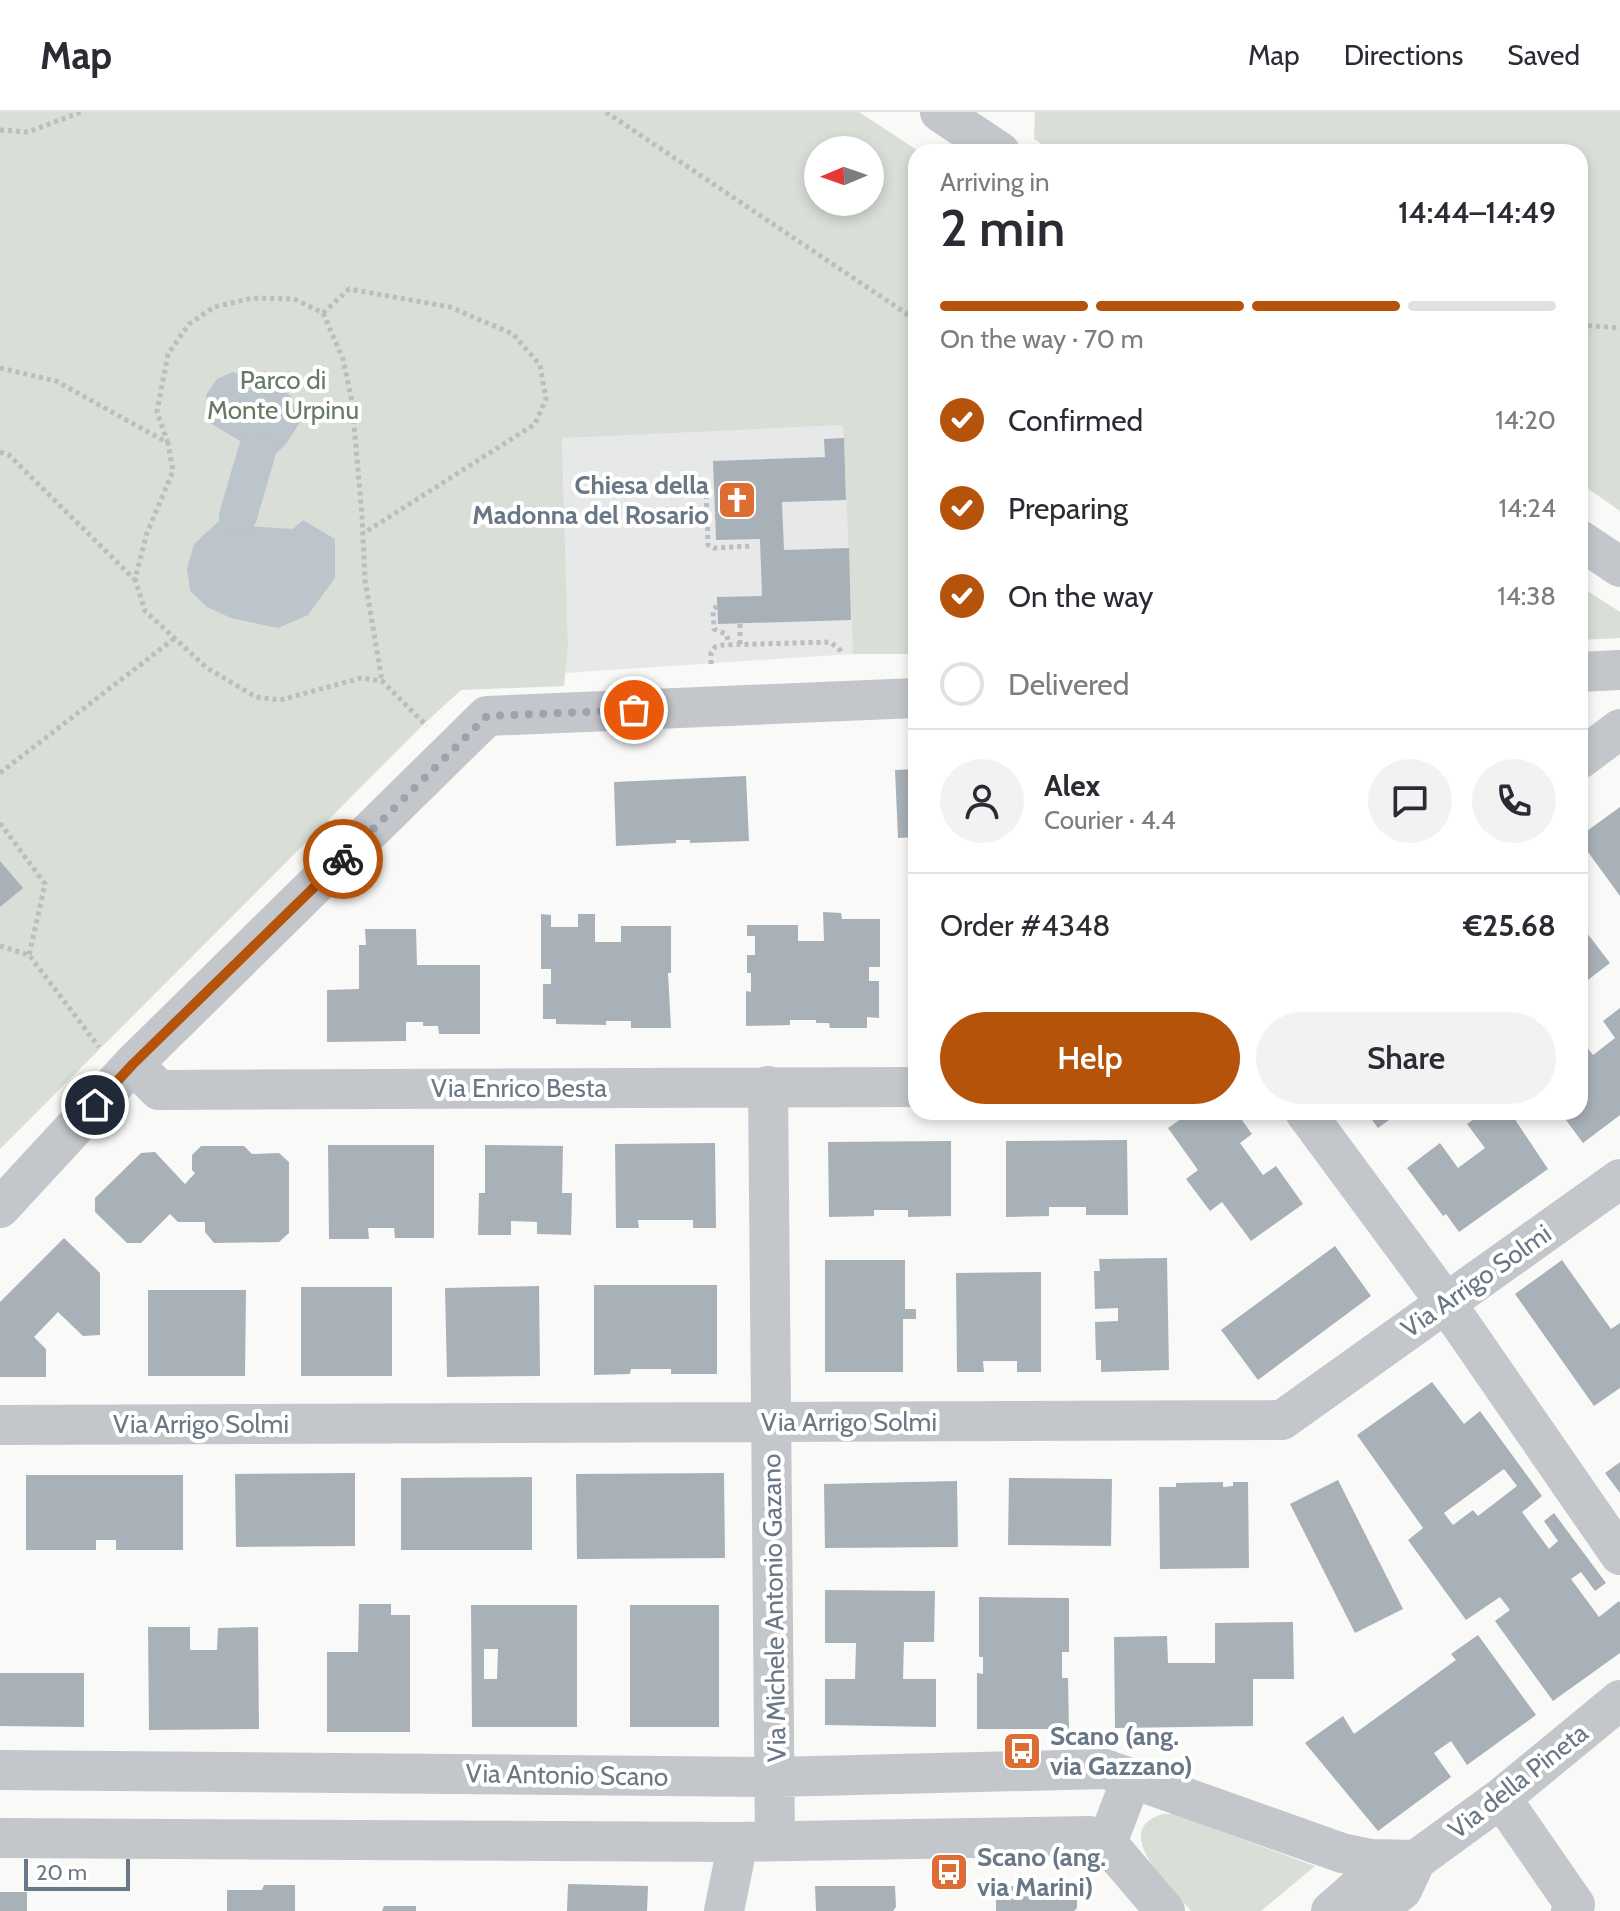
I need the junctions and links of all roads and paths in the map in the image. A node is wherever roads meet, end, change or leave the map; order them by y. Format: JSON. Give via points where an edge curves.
{"nodes":[{"id":1,"x":81,"y":112,"type":"edge"},
{"id":2,"x":606,"y":112,"type":"edge"},
{"id":3,"x":940,"y":112,"type":"edge"},
{"id":4,"x":0,"y":130,"type":"edge"},
{"id":5,"x":988,"y":144,"type":"edge"},
{"id":6,"x":323,"y":313,"type":"junction"},
{"id":7,"x":908,"y":315,"type":"edge"},
{"id":8,"x":1588,"y":326,"type":"edge"},
{"id":9,"x":1620,"y":328,"type":"edge"},
{"id":10,"x":0,"y":368,"type":"edge"},
{"id":11,"x":168,"y":443,"type":"junction"},
{"id":12,"x":0,"y":452,"type":"edge"},
{"id":13,"x":706,"y":487,"type":"dead end"},
{"id":14,"x":363,"y":534,"type":"junction"},
{"id":15,"x":1588,"y":545,"type":"edge"},
{"id":16,"x":752,"y":546,"type":"dead end"},
{"id":17,"x":1620,"y":567,"type":"edge"},
{"id":18,"x":135,"y":579,"type":"junction"},
{"id":19,"x":717,"y":606,"type":"dead end"},
{"id":20,"x":740,"y":624,"type":"dead end"},
{"id":21,"x":175,"y":638,"type":"junction"},
{"id":22,"x":740,"y":644,"type":"junction"},
{"id":23,"x":730,"y":645,"type":"junction"},
{"id":24,"x":842,"y":655,"type":"dead end"},
{"id":25,"x":711,"y":664,"type":"dead end"},
{"id":26,"x":1620,"y":670,"type":"edge"},
{"id":27,"x":1588,"y":672,"type":"edge"},
{"id":28,"x":382,"y":681,"type":"junction"},
{"id":29,"x":908,"y":698,"type":"edge"},
{"id":30,"x":1620,"y":729,"type":"edge"},
{"id":31,"x":460,"y":743,"type":"junction"},
{"id":32,"x":1588,"y":753,"type":"edge"},
{"id":33,"x":0,"y":773,"type":"edge"},
{"id":34,"x":0,"y":823,"type":"edge"},
{"id":35,"x":0,"y":946,"type":"edge"},
{"id":36,"x":29,"y":955,"type":"junction"},
{"id":37,"x":116,"y":1056,"type":"junction"},
{"id":38,"x":768,"y":1086,"type":"junction"},
{"id":39,"x":908,"y":1087,"type":"edge"},
{"id":40,"x":1311,"y":1120,"type":"edge"},
{"id":41,"x":1620,"y":1179,"type":"edge"},
{"id":42,"x":0,"y":1208,"type":"edge"},
{"id":43,"x":1446,"y":1303,"type":"junction"},
{"id":44,"x":772,"y":1422,"type":"junction"},
{"id":45,"x":0,"y":1425,"type":"edge"},
{"id":46,"x":1620,"y":1555,"type":"edge"},
{"id":47,"x":1620,"y":1700,"type":"edge"},
{"id":48,"x":0,"y":1770,"type":"edge"},
{"id":49,"x":775,"y":1777,"type":"junction"},
{"id":50,"x":1131,"y":1780,"type":"junction"},
{"id":51,"x":1501,"y":1798,"type":"junction"},
{"id":52,"x":0,"y":1838,"type":"edge"},
{"id":53,"x":756,"y":1841,"type":"junction"},
{"id":54,"x":1107,"y":1843,"type":"junction"},
{"id":55,"x":1416,"y":1860,"type":"junction"},
{"id":56,"x":724,"y":1911,"type":"edge"},
{"id":57,"x":1165,"y":1911,"type":"edge"},
{"id":58,"x":1331,"y":1911,"type":"edge"},
{"id":59,"x":1375,"y":1911,"type":"edge"},
{"id":60,"x":1571,"y":1911,"type":"edge"}],
"edges":[{"from":1,"to":4,"type":"path","via":[[28,132]]},
{"from":2,"to":7,"type":"path"},
{"from":3,"to":5,"type":"street"},
{"from":6,"to":11,"type":"path","via":[[294,299],[253,298],[214,307],[189,324],[168,354],[157,412]]},
{"from":6,"to":14,"type":"path","via":[[343,359],[352,401]]},
{"from":6,"to":14,"type":"path","via":[[349,289],[450,307],[513,334],[540,365],[546,399],[535,424]]},
{"from":8,"to":9,"type":"path"},
{"from":10,"to":11,"type":"path","via":[[56,381]]},
{"from":11,"to":18,"type":"path","via":[[173,471]]},
{"from":12,"to":18,"type":"path"},
{"from":13,"to":16,"type":"path","via":[[708,545]]},
{"from":14,"to":28,"type":"path"},
{"from":15,"to":17,"type":"street"},
{"from":18,"to":21,"type":"path","via":[[145,611]]},
{"from":19,"to":23,"type":"path","via":[[714,629],[726,634]]},
{"from":20,"to":22,"type":"path"},
{"from":21,"to":28,"type":"path","via":[[207,668],[256,697],[280,700],[361,678]]},
{"from":21,"to":33,"type":"path"},
{"from":22,"to":23,"type":"path"},
{"from":22,"to":24,"type":"path","via":[[830,642]]},
{"from":23,"to":25,"type":"path","via":[[715,647]]},
{"from":26,"to":27,"type":"street"},
{"from":28,"to":31,"type":"path","via":[[424,724]]},
{"from":29,"to":31,"type":"street","via":[[487,716]]},
{"from":30,"to":32,"type":"street"},
{"from":31,"to":37,"type":"street"},
{"from":34,"to":36,"type":"path","via":[[45,884]]},
{"from":35,"to":36,"type":"path"},
{"from":36,"to":37,"type":"path"},
{"from":37,"to":38,"type":"street","name":"Via Enrico Besta","via":[[159,1090]]},
{"from":37,"to":42,"type":"street"},
{"from":38,"to":39,"type":"street","name":"Via Enrico Besta"},
{"from":38,"to":44,"type":"street","name":"Via Michele Antonio Gazano"},
{"from":40,"to":43,"type":"street"},
{"from":41,"to":43,"type":"street","name":"Via Arrigo Solmi"},
{"from":43,"to":44,"type":"street","name":"Via Arrigo Solmi","via":[[1282,1420]]},
{"from":43,"to":46,"type":"street"},
{"from":44,"to":45,"type":"street","name":"Via Arrigo Solmi"},
{"from":44,"to":49,"type":"street","name":"Via Michele Antonio Gazano"},
{"from":47,"to":51,"type":"street","name":"Via della Pineta"},
{"from":48,"to":49,"type":"street","name":"Via Antonio Scano"},
{"from":49,"to":50,"type":"street","name":"Via Antonio Scano","via":[[1105,1769]]},
{"from":49,"to":53,"type":"street","name":"Via Michele Antonio Gazano"},
{"from":50,"to":54,"type":"street"},
{"from":50,"to":55,"type":"street","name":"Via Antonio Scano","via":[[1342,1853]]},
{"from":51,"to":55,"type":"street","name":"Via della Pineta"},
{"from":51,"to":60,"type":"street","via":[[1575,1905]]},
{"from":52,"to":53,"type":"street"},
{"from":53,"to":54,"type":"street","via":[[1090,1836]]},
{"from":53,"to":56,"type":"street","name":"Via Michele Antonio Gazano"},
{"from":54,"to":57,"type":"street"},
{"from":55,"to":58,"type":"street","via":[[1378,1870]]},
{"from":55,"to":59,"type":"street","via":[[1402,1890]]}]}
